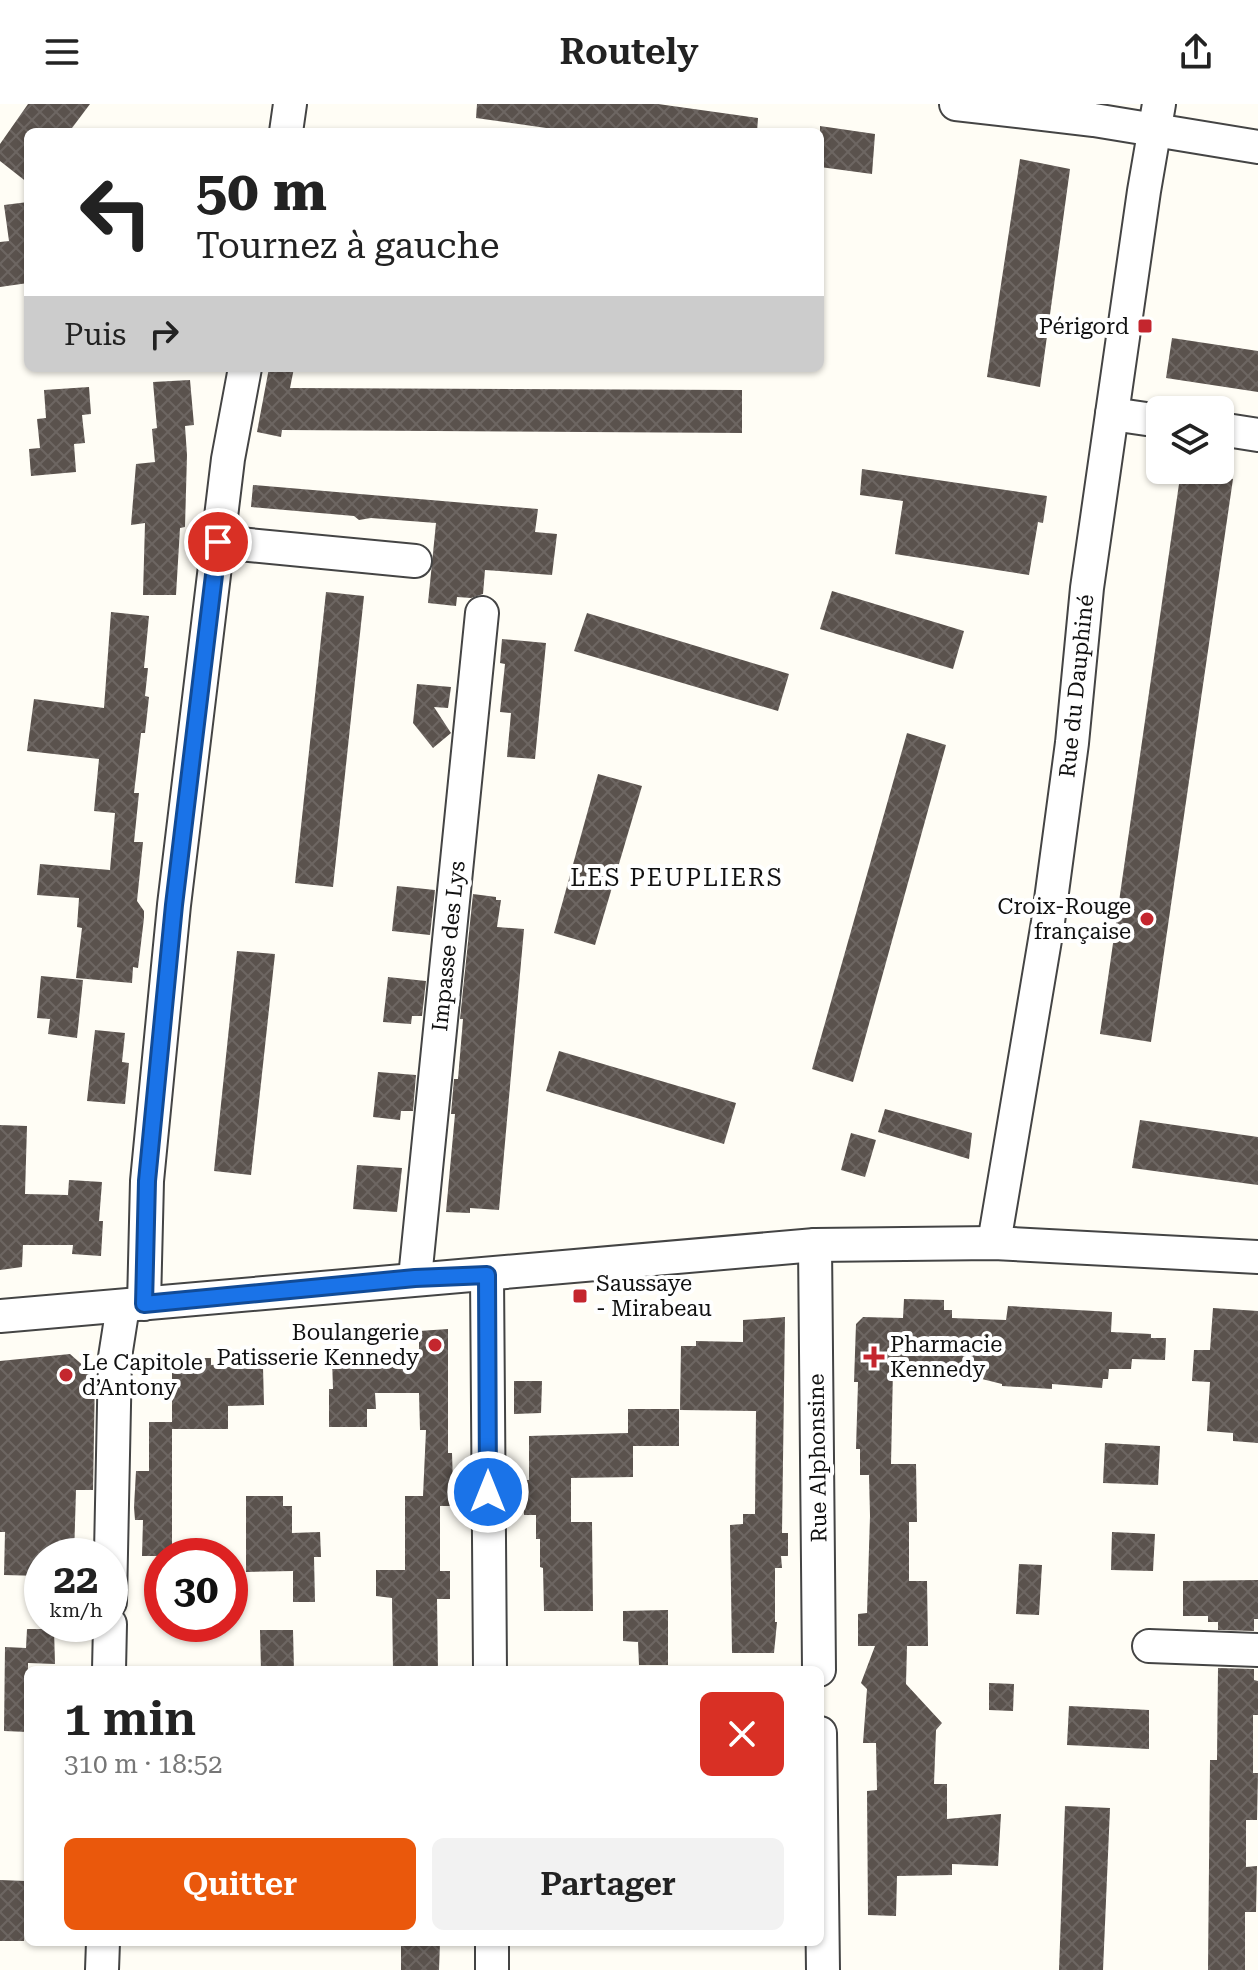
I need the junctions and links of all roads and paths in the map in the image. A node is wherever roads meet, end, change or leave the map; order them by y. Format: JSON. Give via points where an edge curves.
{"nodes":[{"id":1,"x":290,"y":104,"type":"edge"},
{"id":2,"x":956,"y":104,"type":"edge"},
{"id":3,"x":1157,"y":116,"type":"edge"},
{"id":4,"x":287,"y":128,"type":"edge"},
{"id":5,"x":1258,"y":147,"type":"edge"},
{"id":6,"x":244,"y":372,"type":"edge"},
{"id":7,"x":1112,"y":414,"type":"junction"},
{"id":8,"x":1146,"y":419,"type":"edge"},
{"id":9,"x":1234,"y":431,"type":"edge"},
{"id":10,"x":1258,"y":435,"type":"edge"},
{"id":11,"x":218,"y":542,"type":"junction"},
{"id":12,"x":415,"y":561,"type":"dead end"},
{"id":13,"x":482,"y":613,"type":"dead end"},
{"id":14,"x":994,"y":1243,"type":"junction"},
{"id":15,"x":815,"y":1245,"type":"junction"},
{"id":16,"x":1258,"y":1257,"type":"edge"},
{"id":17,"x":487,"y":1275,"type":"junction"},
{"id":18,"x":415,"y":1278,"type":"junction"},
{"id":19,"x":134,"y":1305,"type":"junction"},
{"id":20,"x":0,"y":1316,"type":"edge"},
{"id":21,"x":111,"y":1538,"type":"edge"},
{"id":22,"x":110,"y":1642,"type":"edge"},
{"id":23,"x":1149,"y":1646,"type":"dead end"},
{"id":24,"x":1258,"y":1650,"type":"edge"},
{"id":25,"x":109,"y":1666,"type":"edge"},
{"id":26,"x":490,"y":1666,"type":"edge"},
{"id":27,"x":819,"y":1666,"type":"edge"},
{"id":28,"x":103,"y":1946,"type":"edge"},
{"id":29,"x":492,"y":1946,"type":"edge"},
{"id":30,"x":823,"y":1946,"type":"edge"},
{"id":31,"x":102,"y":1970,"type":"edge"},
{"id":32,"x":492,"y":1970,"type":"edge"},
{"id":33,"x":823,"y":1970,"type":"edge"}],
"edges":[{"from":1,"to":4,"type":"street"},
{"from":2,"to":3,"type":"street"},
{"from":3,"to":5,"type":"street"},
{"from":3,"to":7,"type":"street","name":"Rue du Dauphiné"},
{"from":6,"to":11,"type":"street"},
{"from":7,"to":8,"type":"street"},
{"from":7,"to":14,"type":"street","name":"Rue du Dauphiné","via":[[1048,922]]},
{"from":9,"to":10,"type":"street"},
{"from":11,"to":12,"type":"street"},
{"from":11,"to":19,"type":"street","via":[[174,905]]},
{"from":13,"to":18,"type":"street","name":"Impasse des Lys"},
{"from":14,"to":15,"type":"street"},
{"from":14,"to":16,"type":"street"},
{"from":15,"to":17,"type":"street"},
{"from":15,"to":27,"type":"street","name":"Rue Alphonsine"},
{"from":17,"to":18,"type":"street"},
{"from":17,"to":26,"type":"street"},
{"from":18,"to":19,"type":"street"},
{"from":19,"to":20,"type":"street"},
{"from":19,"to":21,"type":"street","via":[[115,1357]]},
{"from":22,"to":25,"type":"street"},
{"from":23,"to":24,"type":"street"},
{"from":28,"to":31,"type":"street"},
{"from":29,"to":32,"type":"street"},
{"from":30,"to":33,"type":"street"}]}
